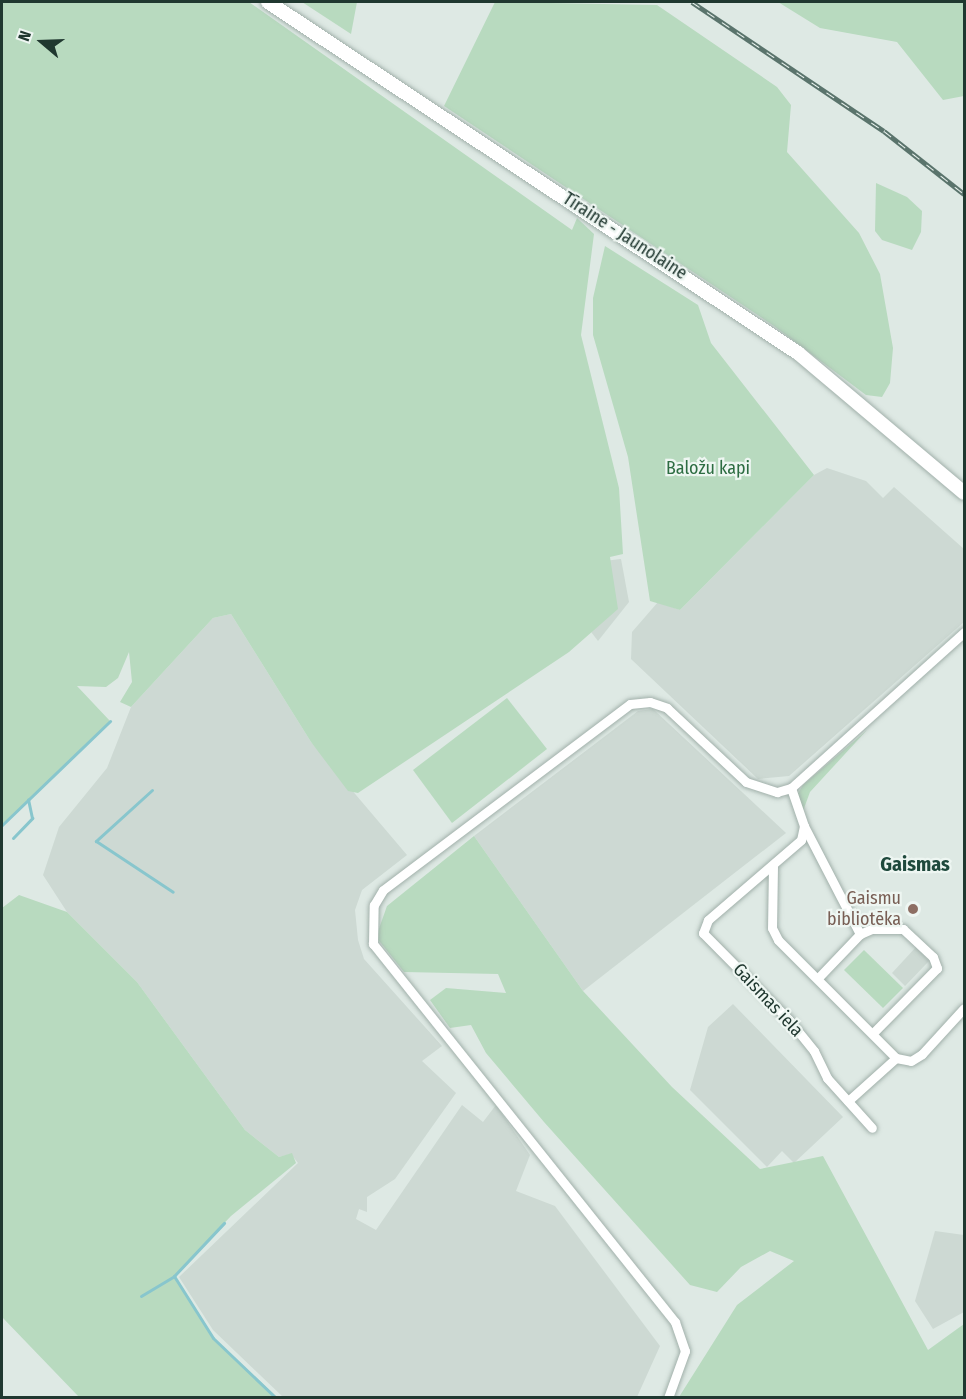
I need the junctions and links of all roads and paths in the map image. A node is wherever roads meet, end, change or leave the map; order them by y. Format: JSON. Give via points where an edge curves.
{"nodes":[{"id":1,"x":268,"y":2,"type":"edge"},
{"id":2,"x":964,"y":493,"type":"edge"},
{"id":3,"x":964,"y":632,"type":"edge"},
{"id":4,"x":792,"y":788,"type":"junction"},
{"id":5,"x":804,"y":826,"type":"junction"},
{"id":6,"x":772,"y":866,"type":"junction"},
{"id":7,"x":860,"y":934,"type":"junction"},
{"id":8,"x":818,"y":978,"type":"junction"},
{"id":9,"x":964,"y":1008,"type":"edge"},
{"id":10,"x":873,"y":1033,"type":"junction"},
{"id":11,"x":896,"y":1058,"type":"junction"},
{"id":12,"x":848,"y":1101,"type":"junction"},
{"id":13,"x":872,"y":1128,"type":"dead end"},
{"id":14,"x":668,"y":1398,"type":"edge"}],
"edges":[{"from":1,"to":2,"type":"main road","name":"Tīraine - Jaunolaine","via":[[798,353]]},
{"from":3,"to":4,"type":"street"},
{"from":4,"to":5,"type":"street"},
{"from":4,"to":14,"type":"street","via":[[761,790],[746,782],[658,703],[625,706],[384,890],[369,932],[373,944],[675,1322],[685,1351]]},
{"from":5,"to":6,"type":"street","name":"Gaismas iela","via":[[801,840]]},
{"from":5,"to":7,"type":"street"},
{"from":6,"to":8,"type":"street","via":[[772,928]]},
{"from":6,"to":12,"type":"street","name":"Gaismas iela","via":[[708,920],[703,933],[789,1020]]},
{"from":7,"to":8,"type":"street"},
{"from":7,"to":10,"type":"street","via":[[893,926],[903,929],[937,962],[937,968]]},
{"from":8,"to":10,"type":"street"},
{"from":9,"to":11,"type":"street","via":[[922,1054],[911,1061]]},
{"from":10,"to":11,"type":"street"},
{"from":11,"to":12,"type":"street"},
{"from":12,"to":13,"type":"street"}]}
